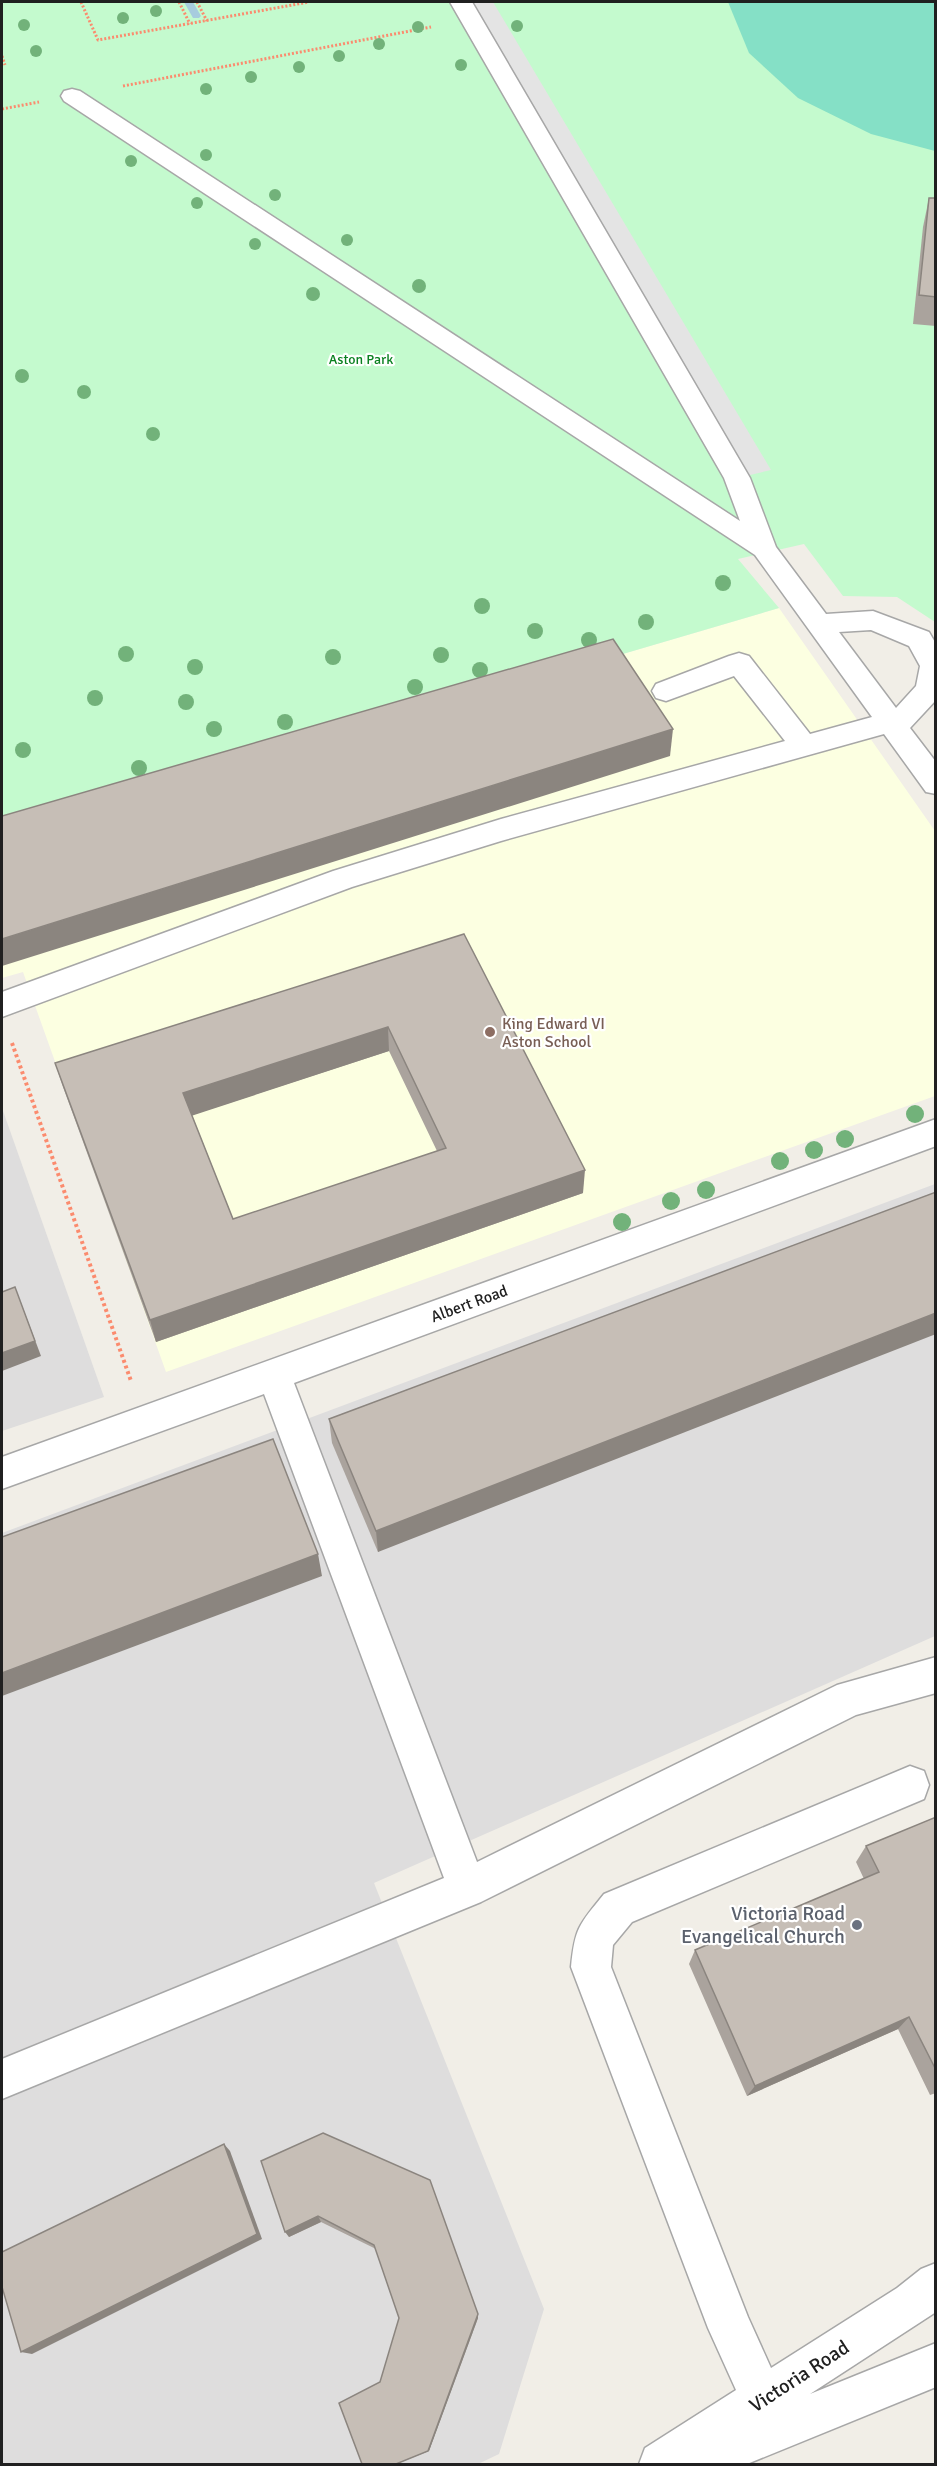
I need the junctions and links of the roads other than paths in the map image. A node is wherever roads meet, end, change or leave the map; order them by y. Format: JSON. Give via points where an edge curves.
{"nodes":[{"id":1,"x":467,"y":11,"type":"edge"},
{"id":2,"x":72,"y":96,"type":"road end"},
{"id":3,"x":764,"y":549,"type":"junction"},
{"id":4,"x":818,"y":624,"type":"junction"},
{"id":5,"x":666,"y":691,"type":"dead end"},
{"id":6,"x":893,"y":724,"type":"junction"},
{"id":7,"x":804,"y":746,"type":"junction"},
{"id":8,"x":936,"y":784,"type":"edge"},
{"id":9,"x":2,"y":1005,"type":"edge"},
{"id":10,"x":936,"y":1132,"type":"edge"},
{"id":11,"x":274,"y":1375,"type":"junction"},
{"id":12,"x":2,"y":1473,"type":"edge"},
{"id":13,"x":936,"y":1675,"type":"edge"},
{"id":14,"x":910,"y":1785,"type":"dead end"},
{"id":15,"x":467,"y":1888,"type":"junction"},
{"id":16,"x":2,"y":2079,"type":"edge"},
{"id":17,"x":936,"y":2284,"type":"edge"},
{"id":18,"x":936,"y":2365,"type":"edge"},
{"id":19,"x":763,"y":2399,"type":"junction"},
{"id":20,"x":661,"y":2464,"type":"edge"},
{"id":21,"x":693,"y":2464,"type":"edge"}],
"edges":[{"from":1,"to":3,"type":"street","via":[[737,478]]},
{"from":2,"to":3,"type":"street"},
{"from":3,"to":4,"type":"street"},
{"from":4,"to":6,"type":"street"},
{"from":4,"to":6,"type":"street","via":[[873,620],[919,639],[933,666],[929,689]]},
{"from":5,"to":7,"type":"street","via":[[739,663]]},
{"from":6,"to":7,"type":"street"},
{"from":6,"to":8,"type":"street"},
{"from":7,"to":9,"type":"street","via":[[501,830],[343,879]]},
{"from":10,"to":11,"type":"street","name":"Albert Road"},
{"from":11,"to":12,"type":"street","name":"Albert Road"},
{"from":11,"to":15,"type":"street"},
{"from":13,"to":15,"type":"street","via":[[850,1698]]},
{"from":14,"to":19,"type":"street","via":[[618,1908],[594,1937],[591,1967],[730,2328]]},
{"from":15,"to":16,"type":"street"},
{"from":17,"to":19,"type":"street","name":"Victoria Road"},
{"from":18,"to":21,"type":"street","name":"Victoria Road"},
{"from":19,"to":20,"type":"street","name":"Victoria Road"}]}
